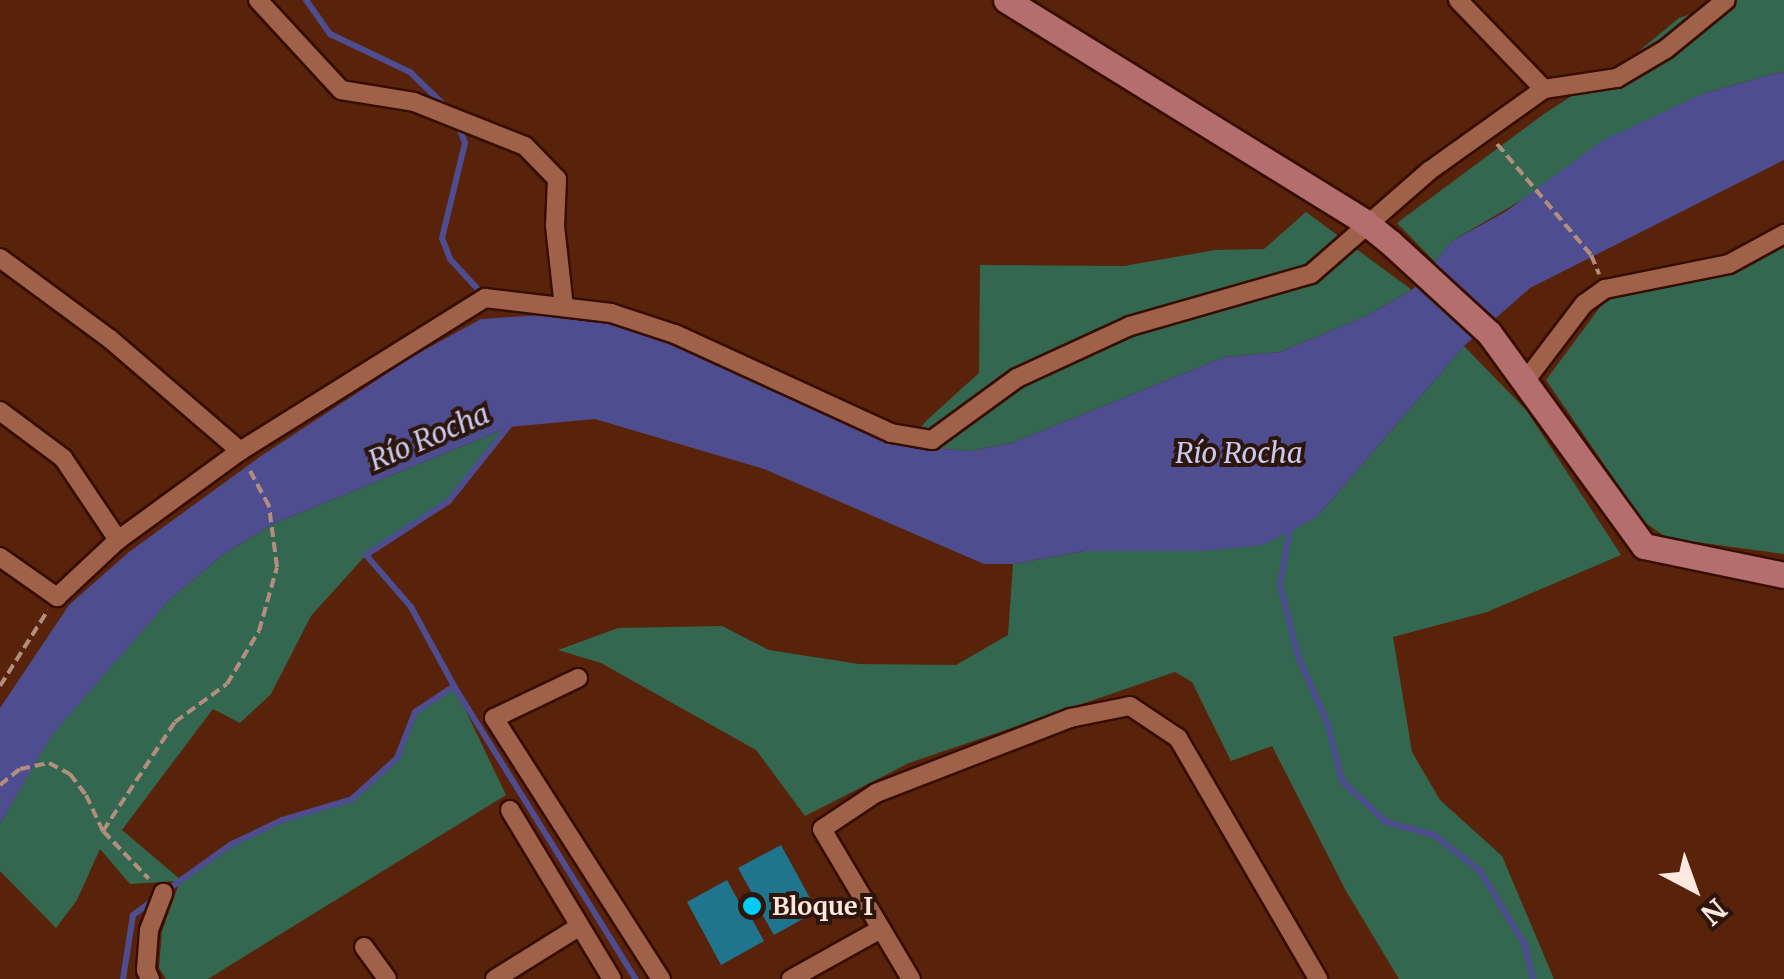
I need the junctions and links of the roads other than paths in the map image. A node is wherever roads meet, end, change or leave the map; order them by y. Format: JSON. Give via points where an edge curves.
{"nodes":[{"id":1,"x":258,"y":0,"type":"edge"},
{"id":2,"x":1006,"y":0,"type":"edge"},
{"id":3,"x":1458,"y":0,"type":"edge"},
{"id":4,"x":1726,"y":0,"type":"edge"},
{"id":5,"x":1544,"y":89,"type":"junction"},
{"id":6,"x":1365,"y":222,"type":"junction"},
{"id":7,"x":1784,"y":234,"type":"edge"},
{"id":8,"x":0,"y":258,"type":"edge"},
{"id":9,"x":564,"y":307,"type":"junction"},
{"id":10,"x":1526,"y":380,"type":"junction"},
{"id":11,"x":0,"y":411,"type":"edge"},
{"id":12,"x":240,"y":452,"type":"junction"},
{"id":13,"x":118,"y":540,"type":"junction"},
{"id":14,"x":0,"y":557,"type":"edge"},
{"id":15,"x":1784,"y":575,"type":"edge"},
{"id":16,"x":578,"y":678,"type":"dead end"},
{"id":17,"x":510,"y":810,"type":"dead end"},
{"id":18,"x":163,"y":893,"type":"road end"},
{"id":19,"x":577,"y":928,"type":"junction"},
{"id":20,"x":880,"y":930,"type":"junction"},
{"id":21,"x":364,"y":946,"type":"dead end"},
{"id":22,"x":150,"y":979,"type":"edge"},
{"id":23,"x":386,"y":979,"type":"edge"},
{"id":24,"x":495,"y":979,"type":"edge"},
{"id":25,"x":612,"y":979,"type":"edge"},
{"id":26,"x":662,"y":979,"type":"edge"},
{"id":27,"x":791,"y":979,"type":"edge"},
{"id":28,"x":911,"y":979,"type":"edge"},
{"id":29,"x":1318,"y":979,"type":"edge"}],
"edges":[{"from":1,"to":9,"type":"street","via":[[340,90],[414,102],[524,146],[557,179]]},
{"from":2,"to":6,"type":"main road"},
{"from":3,"to":5,"type":"street"},
{"from":4,"to":5,"type":"street","via":[[1617,78]]},
{"from":5,"to":6,"type":"street"},
{"from":6,"to":9,"type":"street","via":[[1311,274],[1130,326],[1017,378],[932,440],[891,433],[675,334],[611,313]]},
{"from":6,"to":10,"type":"main road","via":[[1490,333]]},
{"from":7,"to":10,"type":"street","via":[[1729,264],[1605,288],[1584,304]]},
{"from":8,"to":12,"type":"street","via":[[110,339]]},
{"from":9,"to":12,"type":"street","via":[[485,298]]},
{"from":10,"to":15,"type":"main road","via":[[1644,546]]},
{"from":11,"to":13,"type":"street","via":[[63,458]]},
{"from":12,"to":13,"type":"street"},
{"from":13,"to":14,"type":"street","via":[[57,598]]},
{"from":16,"to":26,"type":"street","via":[[494,718]]},
{"from":17,"to":19,"type":"street"},
{"from":18,"to":22,"type":"street","via":[[149,930]]},
{"from":19,"to":24,"type":"street"},
{"from":19,"to":25,"type":"street"},
{"from":20,"to":27,"type":"street"},
{"from":20,"to":28,"type":"street"},
{"from":20,"to":29,"type":"street","via":[[822,829],[876,793],[1070,718],[1130,706],[1178,738]]},
{"from":21,"to":23,"type":"street"}]}
